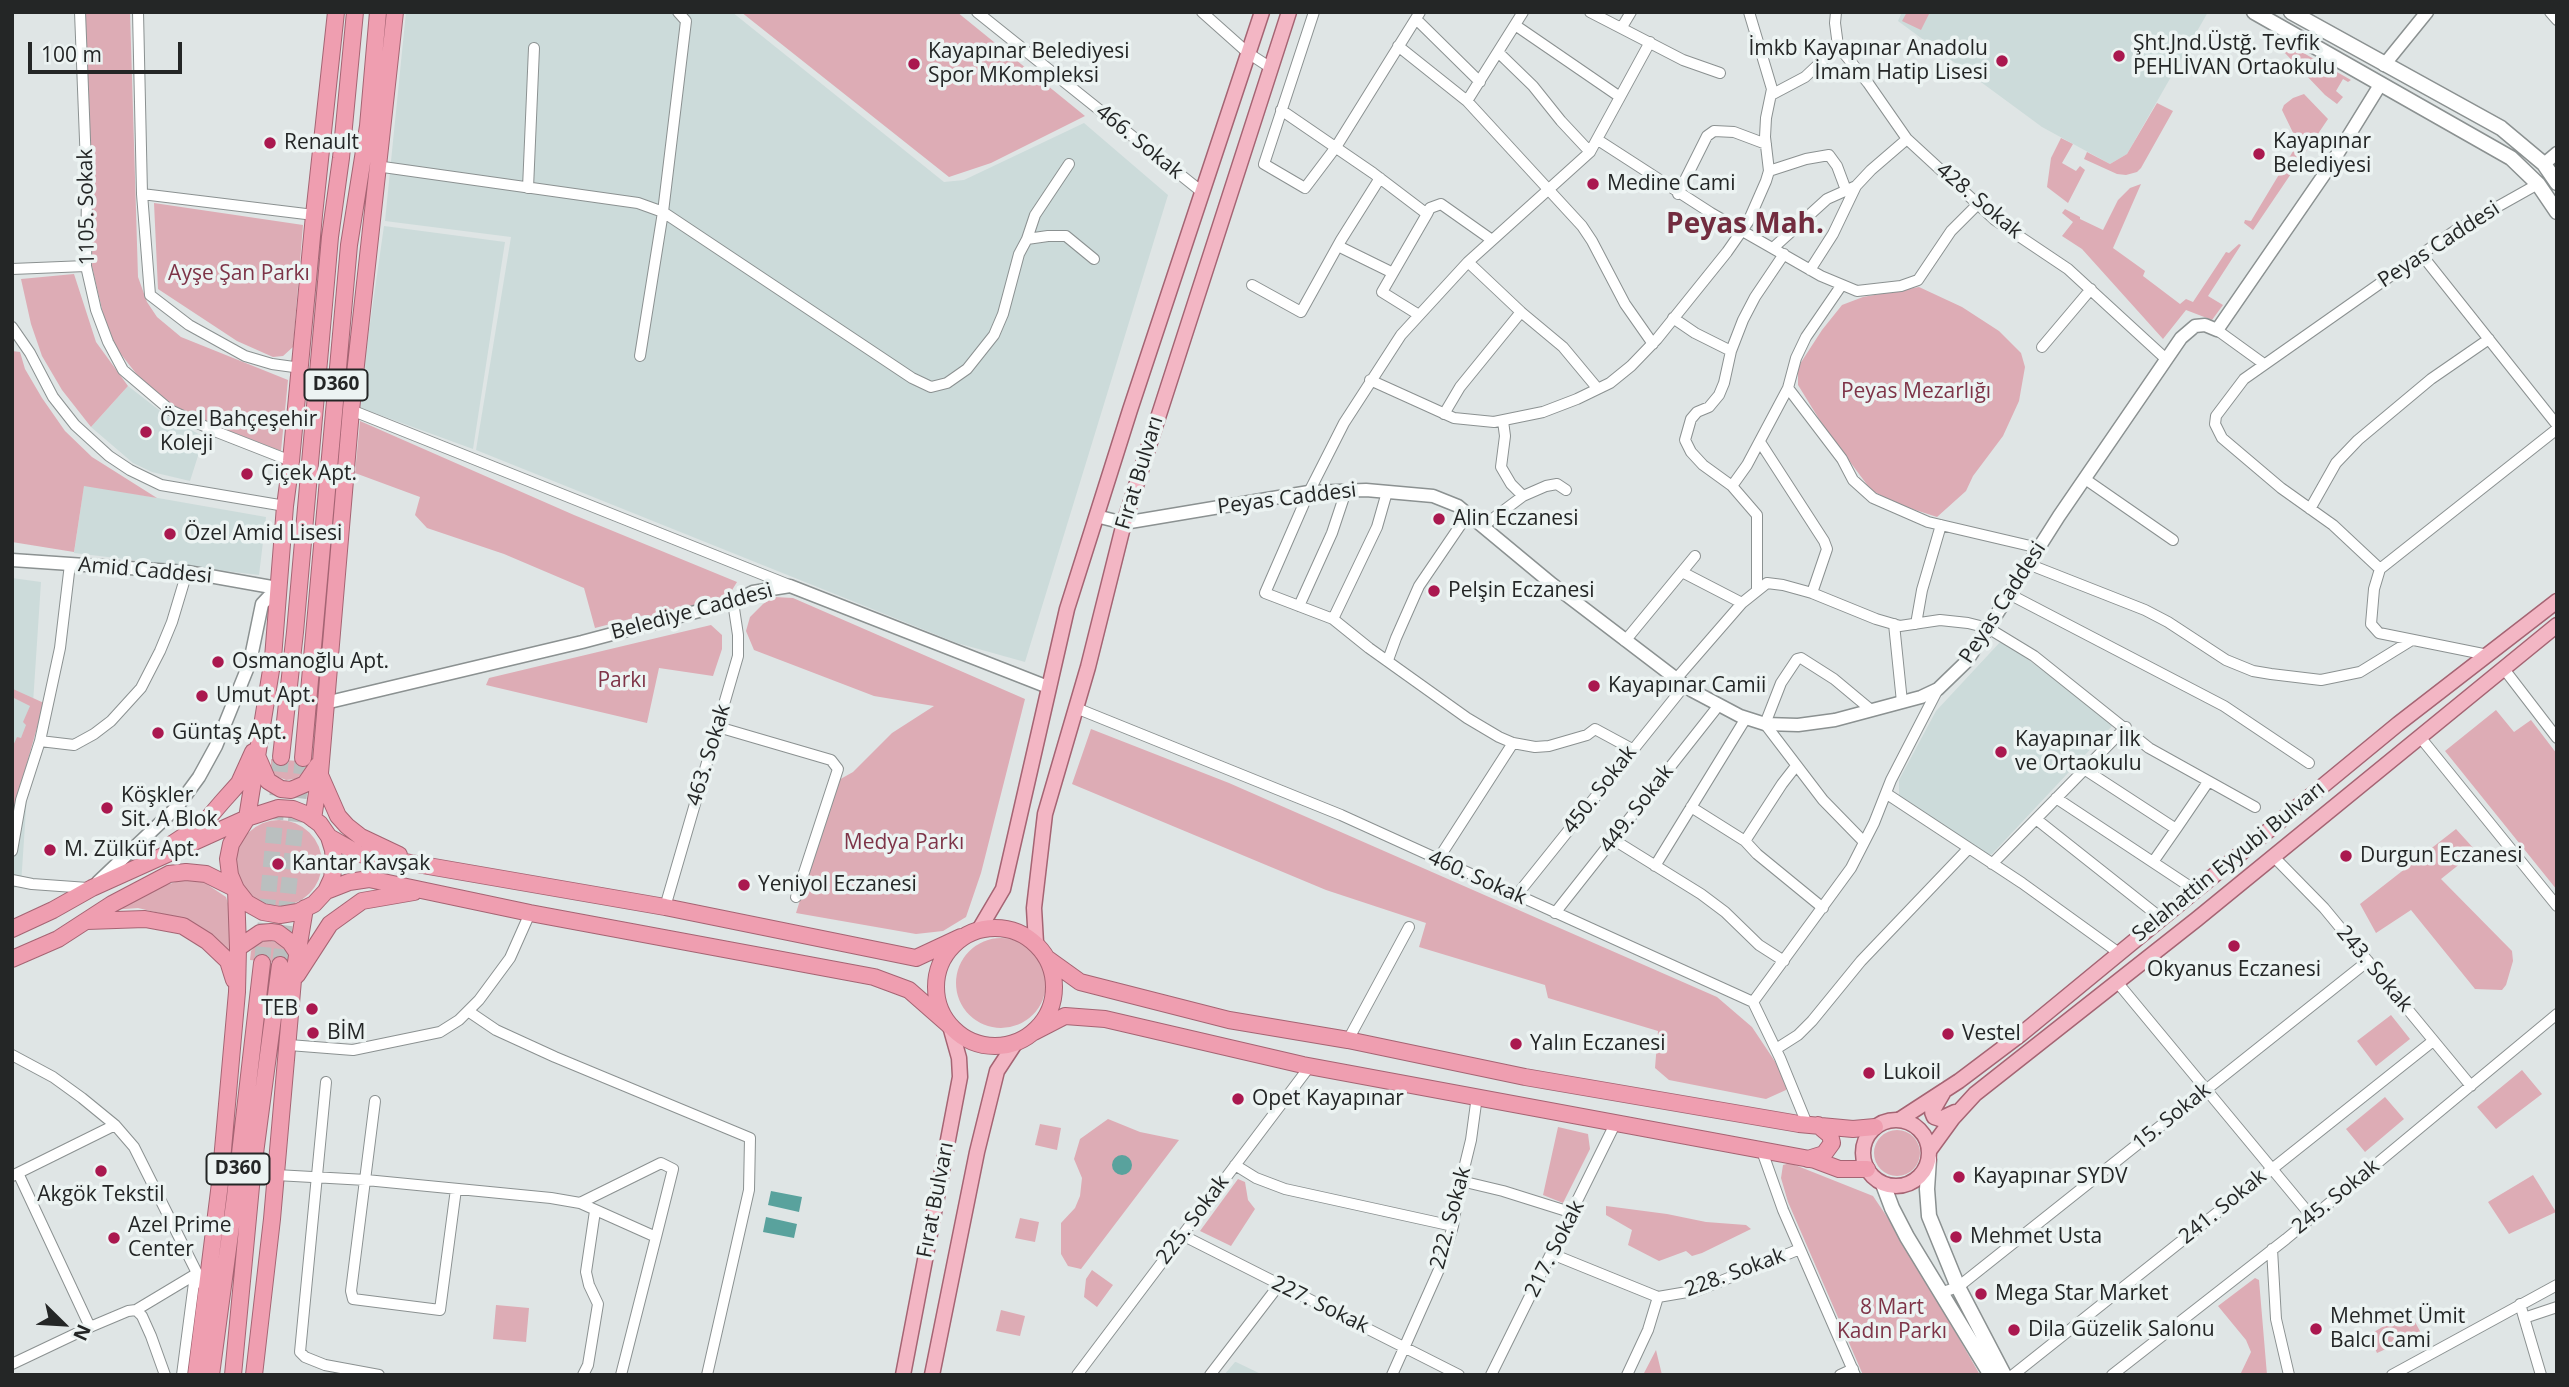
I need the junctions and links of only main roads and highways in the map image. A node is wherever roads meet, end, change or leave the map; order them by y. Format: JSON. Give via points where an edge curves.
{"nodes":[{"id":1,"x":336,"y":12,"type":"edge"},
{"id":2,"x":355,"y":12,"type":"edge"},
{"id":3,"x":378,"y":12,"type":"edge"},
{"id":4,"x":394,"y":12,"type":"edge"},
{"id":5,"x":1262,"y":12,"type":"edge"},
{"id":6,"x":2254,"y":12,"type":"edge"},
{"id":7,"x":2291,"y":12,"type":"edge"},
{"id":8,"x":1291,"y":13,"type":"edge"},
{"id":9,"x":2557,"y":183,"type":"edge"},
{"id":10,"x":2557,"y":212,"type":"edge"},
{"id":11,"x":349,"y":245,"type":"junction"},
{"id":12,"x":310,"y":263,"type":"junction"},
{"id":13,"x":365,"y":273,"type":"junction"},
{"id":14,"x":322,"y":321,"type":"junction"},
{"id":15,"x":2557,"y":601,"type":"edge"},
{"id":16,"x":2557,"y":625,"type":"edge"},
{"id":17,"x":263,"y":727,"type":"junction"},
{"id":18,"x":281,"y":757,"type":"tunnel mouth"},
{"id":19,"x":258,"y":758,"type":"junction"},
{"id":20,"x":303,"y":758,"type":"tunnel mouth"},
{"id":21,"x":320,"y":767,"type":"junction"},
{"id":22,"x":247,"y":818,"type":"junction"},
{"id":23,"x":313,"y":819,"type":"junction"},
{"id":24,"x":329,"y":837,"type":"junction"},
{"id":25,"x":145,"y":865,"type":"junction"},
{"id":26,"x":424,"y":865,"type":"junction"},
{"id":27,"x":236,"y":889,"type":"junction"},
{"id":28,"x":426,"y":889,"type":"junction"},
{"id":29,"x":326,"y":891,"type":"junction"},
{"id":30,"x":306,"y":908,"type":"junction"},
{"id":31,"x":86,"y":921,"type":"junction"},
{"id":32,"x":979,"y":928,"type":"junction"},
{"id":33,"x":12,"y":929,"type":"edge"},
{"id":34,"x":961,"y":937,"type":"junction"},
{"id":35,"x":1036,"y":943,"type":"junction"},
{"id":36,"x":238,"y":948,"type":"junction"},
{"id":37,"x":298,"y":954,"type":"junction"},
{"id":38,"x":12,"y":959,"type":"edge"},
{"id":39,"x":1048,"y":959,"type":"junction"},
{"id":40,"x":262,"y":963,"type":"tunnel mouth"},
{"id":41,"x":279,"y":965,"type":"tunnel mouth"},
{"id":42,"x":293,"y":980,"type":"junction"},
{"id":43,"x":237,"y":992,"type":"junction"},
{"id":44,"x":950,"y":1026,"type":"junction"},
{"id":45,"x":1034,"y":1032,"type":"junction"},
{"id":46,"x":1016,"y":1042,"type":"junction"},
{"id":47,"x":1946,"y":1090,"type":"junction"},
{"id":48,"x":1962,"y":1108,"type":"junction"},
{"id":49,"x":1899,"y":1120,"type":"junction"},
{"id":50,"x":1812,"y":1125,"type":"junction"},
{"id":51,"x":1875,"y":1127,"type":"junction"},
{"id":52,"x":1929,"y":1155,"type":"junction"},
{"id":53,"x":1808,"y":1159,"type":"junction"},
{"id":54,"x":1867,"y":1169,"type":"junction"},
{"id":55,"x":1883,"y":1184,"type":"junction"},
{"id":56,"x":196,"y":1375,"type":"edge"},
{"id":57,"x":211,"y":1375,"type":"edge"},
{"id":58,"x":235,"y":1375,"type":"edge"},
{"id":59,"x":254,"y":1375,"type":"edge"},
{"id":60,"x":903,"y":1375,"type":"edge"},
{"id":61,"x":932,"y":1375,"type":"edge"},
{"id":62,"x":1991,"y":1375,"type":"edge"},
{"id":63,"x":2004,"y":1375,"type":"edge"}],
"edges":[{"from":1,"to":12,"type":"highway"},
{"from":2,"to":14,"type":"highway","number":"D360"},
{"from":3,"to":11,"type":"highway","number":"D360","via":[[368,126]]},
{"from":4,"to":13,"type":"highway"},
{"from":5,"to":32,"type":"main road","name":"Fırat Bulvarı","via":[[1067,609],[1003,889]]},
{"from":6,"to":10,"type":"main road","via":[[2511,158],[2538,184]]},
{"from":7,"to":9,"type":"main road","via":[[2501,128],[2544,164]]},
{"from":8,"to":35,"type":"main road","name":"Fırat Bulvarı","via":[[1124,523],[1045,814],[1034,908]]},
{"from":11,"to":13,"type":"highway"},
{"from":11,"to":20,"type":"highway","number":"D360"},
{"from":12,"to":14,"type":"highway"},
{"from":12,"to":17,"type":"highway"},
{"from":13,"to":21,"type":"highway"},
{"from":14,"to":18,"type":"highway","number":"D360"},
{"from":15,"to":47,"type":"main road","name":"Selahattin Eyyubi Bulvarı"},
{"from":16,"to":48,"type":"main road","name":"Selahattin Eyyubi Bulvarı"},
{"from":17,"to":19,"type":"highway"},
{"from":17,"to":25,"type":"highway","via":[[239,783],[204,823]]},
{"from":19,"to":21,"type":"highway","via":[[271,784],[281,789],[305,784]]},
{"from":19,"to":22,"type":"highway"},
{"from":21,"to":23,"type":"highway"},
{"from":21,"to":26,"type":"highway","via":[[338,816],[347,826]]},
{"from":22,"to":23,"type":"highway","via":[[278,808],[293,809]]},
{"from":22,"to":25,"type":"highway"},
{"from":22,"to":27,"type":"highway","via":[[231,844],[228,859]]},
{"from":23,"to":24,"type":"highway"},
{"from":24,"to":26,"type":"highway","via":[[359,854]]},
{"from":24,"to":29,"type":"highway","via":[[334,864]]},
{"from":25,"to":33,"type":"highway"},
{"from":26,"to":34,"type":"highway","via":[[916,958]]},
{"from":27,"to":30,"type":"highway","via":[[247,903],[263,912],[280,915]]},
{"from":27,"to":31,"type":"highway","via":[[206,874],[169,874]]},
{"from":27,"to":36,"type":"highway"},
{"from":28,"to":29,"type":"highway","via":[[369,879]]},
{"from":28,"to":42,"type":"highway","via":[[362,901],[330,924]]},
{"from":28,"to":44,"type":"highway","via":[[530,913],[874,976],[909,990]]},
{"from":29,"to":30,"type":"highway"},
{"from":30,"to":37,"type":"highway"},
{"from":31,"to":38,"type":"highway"},
{"from":31,"to":43,"type":"highway","via":[[145,919],[183,926],[228,961]]},
{"from":32,"to":34,"type":"highway"},
{"from":32,"to":35,"type":"highway","via":[[1019,932]]},
{"from":34,"to":44,"type":"highway","via":[[946,951],[937,969],[939,1009]]},
{"from":35,"to":39,"type":"highway"},
{"from":36,"to":37,"type":"highway","via":[[260,933],[271,932],[290,942]]},
{"from":36,"to":43,"type":"highway"},
{"from":37,"to":42,"type":"highway"},
{"from":39,"to":45,"type":"highway","via":[[1054,998]]},
{"from":39,"to":50,"type":"highway","via":[[1080,982],[1229,1020],[1525,1077]]},
{"from":40,"to":57,"type":"highway","number":"D360"},
{"from":41,"to":58,"type":"highway","number":"D360","via":[[252,1175]]},
{"from":42,"to":59,"type":"highway"},
{"from":43,"to":56,"type":"highway"},
{"from":44,"to":46,"type":"highway","via":[[981,1045]]},
{"from":44,"to":60,"type":"main road","name":"Fırat Bulvarı","via":[[960,1077]]},
{"from":45,"to":46,"type":"highway"},
{"from":45,"to":53,"type":"highway","via":[[1065,1016],[1105,1019],[1310,1066]]},
{"from":46,"to":61,"type":"main road","name":"Fırat Bulvarı","via":[[993,1084]]},
{"from":47,"to":48,"type":"main road","via":[[1932,1112],[1934,1117],[1946,1117]]},
{"from":47,"to":49,"type":"main road","name":"Selahattin Eyyubi Bulvarı"},
{"from":48,"to":52,"type":"main road","name":"Selahattin Eyyubi Bulvarı"},
{"from":49,"to":51,"type":"main road"},
{"from":49,"to":52,"type":"main road","via":[[1916,1127],[1927,1142]]},
{"from":50,"to":51,"type":"highway"},
{"from":50,"to":53,"type":"highway","via":[[1830,1135],[1832,1143],[1824,1154]]},
{"from":51,"to":54,"type":"main road","via":[[1864,1142]]},
{"from":52,"to":55,"type":"main road","via":[[1913,1182]]},
{"from":52,"to":63,"type":"main road","via":[[1929,1216],[1958,1287]]},
{"from":53,"to":54,"type":"highway","via":[[1839,1169]]},
{"from":54,"to":55,"type":"main road"},
{"from":55,"to":62,"type":"main road","via":[[1898,1221]]}]}
